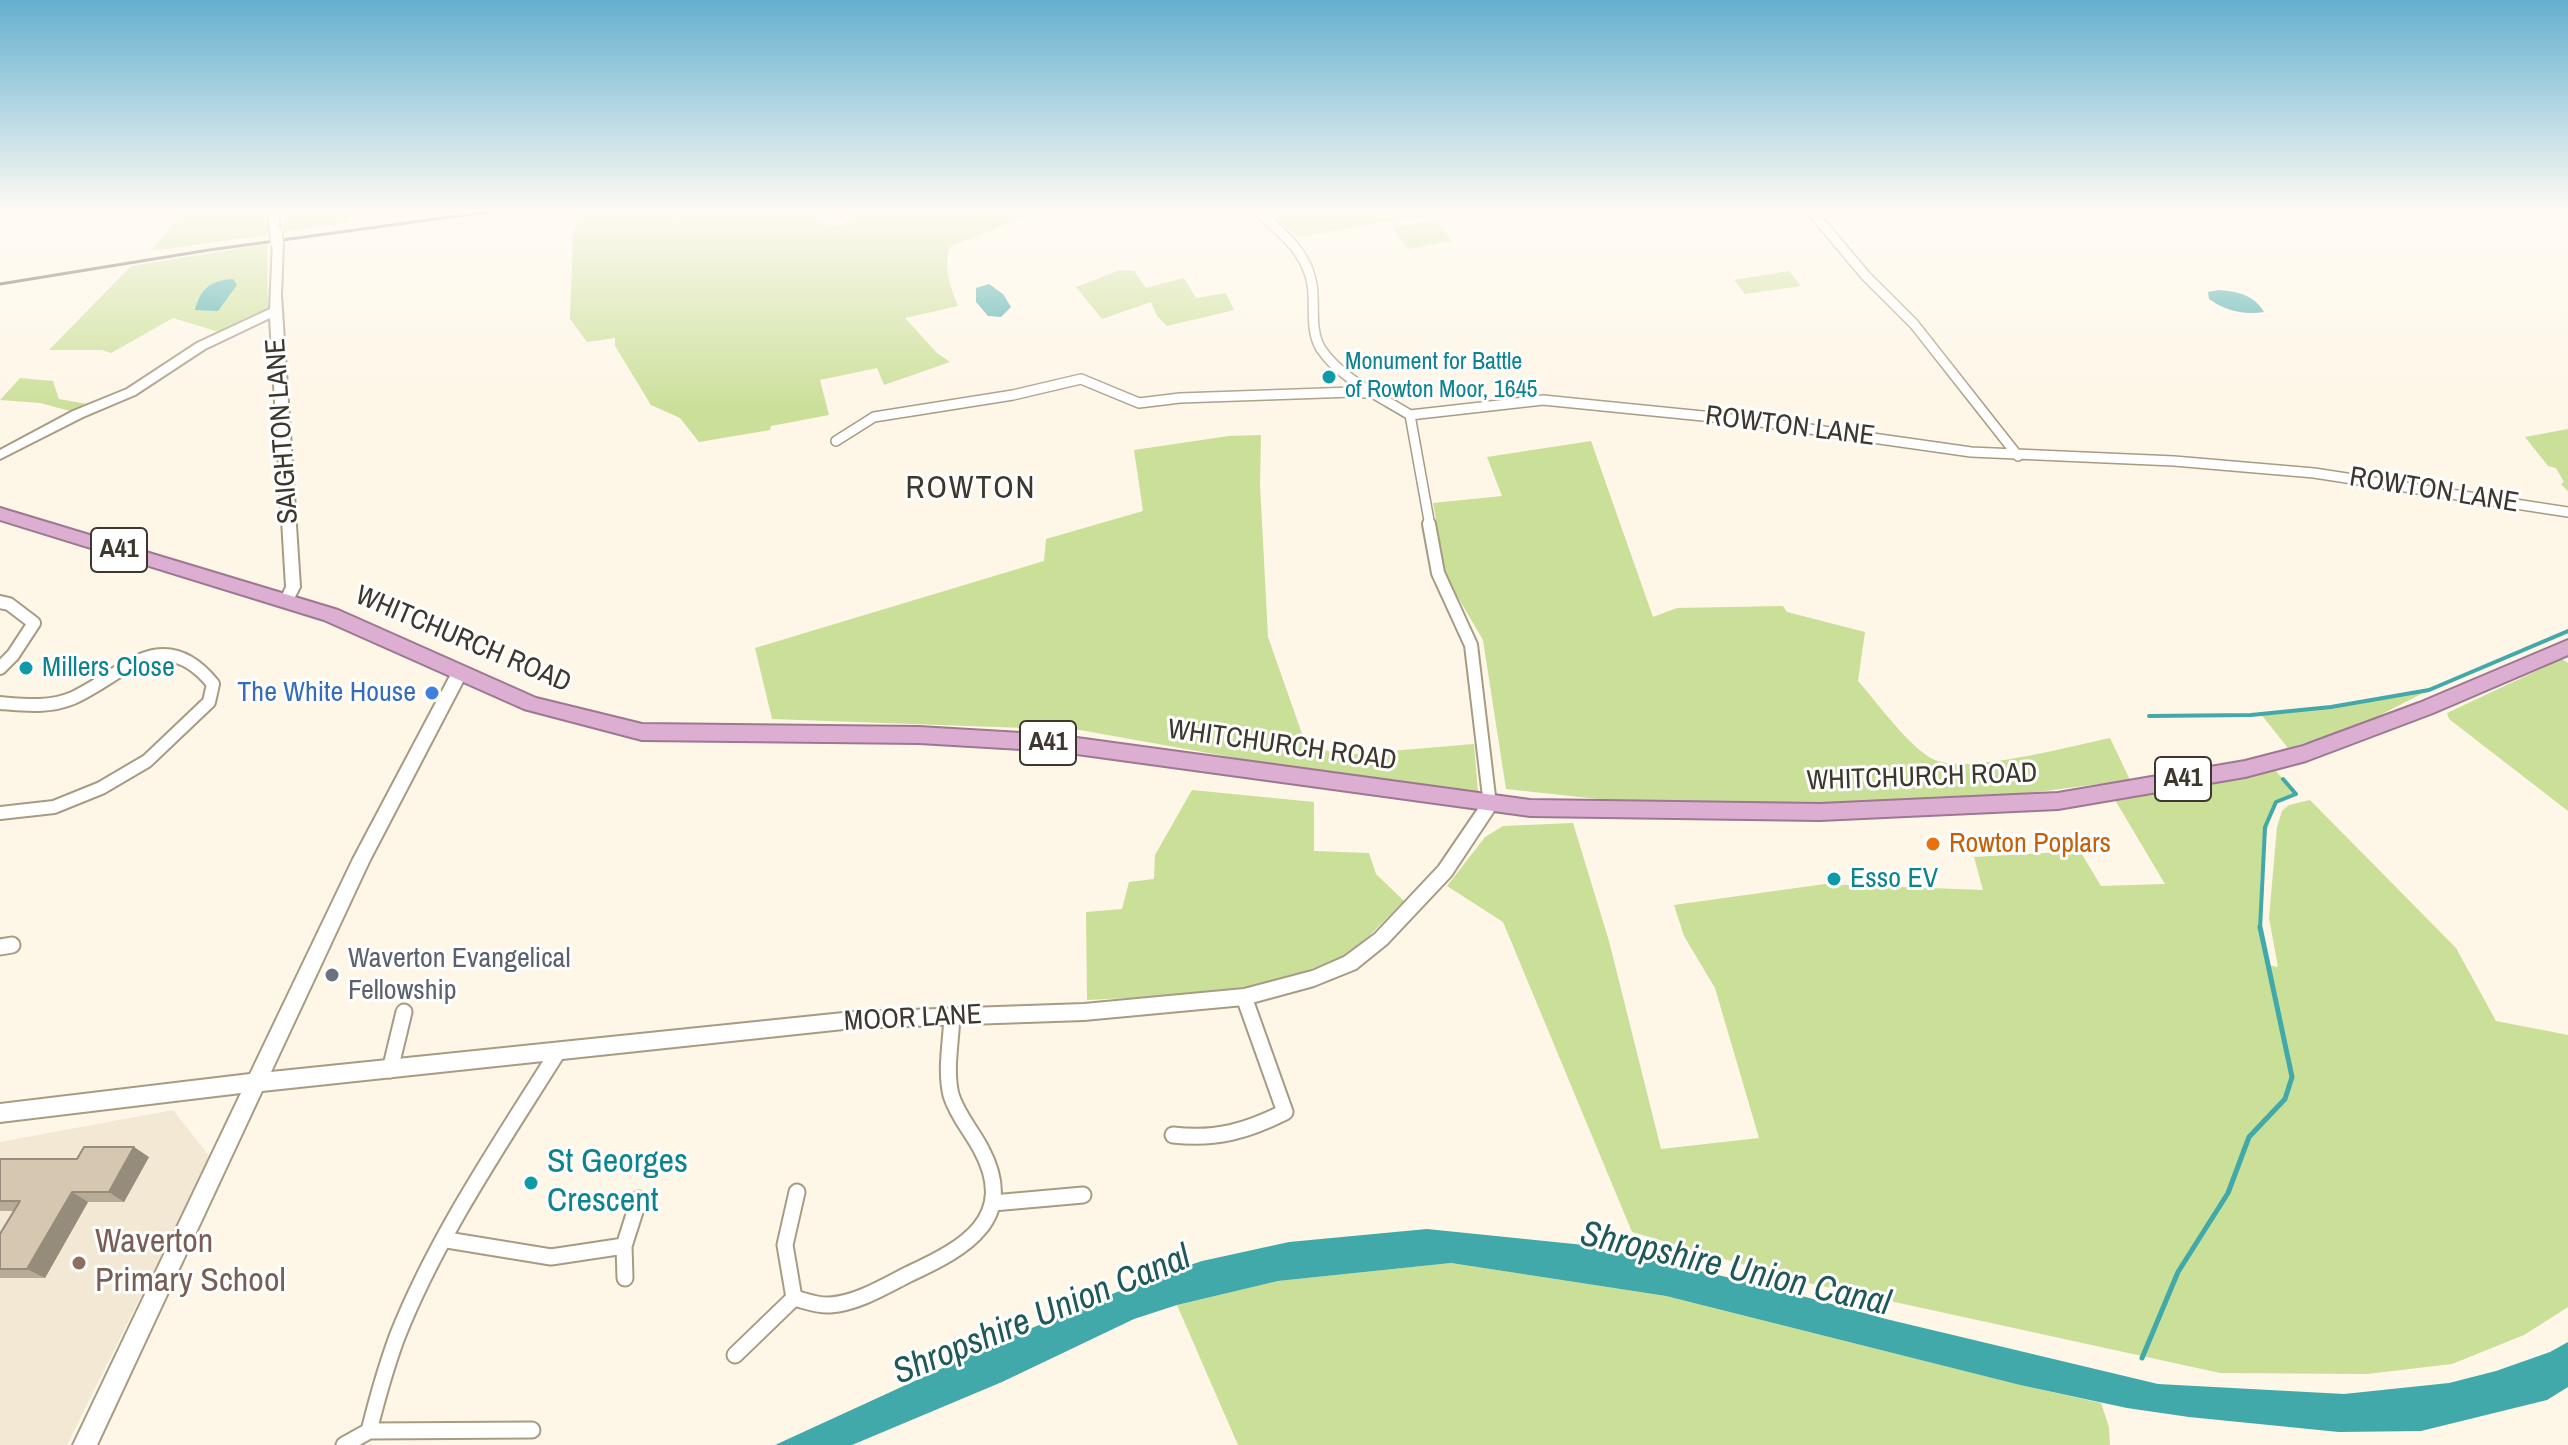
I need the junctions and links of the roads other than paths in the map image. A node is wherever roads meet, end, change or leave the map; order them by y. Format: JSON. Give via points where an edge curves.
{"nodes":[{"id":1,"x":276,"y":278,"type":"edge"},
{"id":2,"x":1311,"y":278,"type":"edge"},
{"id":3,"x":1868,"y":278,"type":"edge"},
{"id":4,"x":276,"y":311,"type":"junction"},
{"id":5,"x":1377,"y":394,"type":"junction"},
{"id":6,"x":1410,"y":415,"type":"junction"},
{"id":7,"x":836,"y":441,"type":"dead end"},
{"id":8,"x":0,"y":455,"type":"edge"},
{"id":9,"x":2018,"y":456,"type":"junction"},
{"id":10,"x":2568,"y":512,"type":"edge"},
{"id":11,"x":0,"y":514,"type":"edge"},
{"id":12,"x":286,"y":601,"type":"junction"},
{"id":13,"x":0,"y":602,"type":"edge"},
{"id":14,"x":2568,"y":647,"type":"edge"},
{"id":15,"x":0,"y":668,"type":"edge"},
{"id":16,"x":459,"y":674,"type":"junction"},
{"id":17,"x":0,"y":703,"type":"edge"},
{"id":18,"x":1490,"y":805,"type":"junction"},
{"id":19,"x":2,"y":816,"type":"edge"},
{"id":20,"x":1244,"y":997,"type":"junction"},
{"id":21,"x":404,"y":1012,"type":"dead end"},
{"id":22,"x":952,"y":1016,"type":"junction"},
{"id":23,"x":557,"y":1053,"type":"junction"},
{"id":24,"x":390,"y":1070,"type":"junction"},
{"id":25,"x":259,"y":1082,"type":"junction"},
{"id":26,"x":0,"y":1113,"type":"edge"},
{"id":27,"x":1173,"y":1135,"type":"dead end"},
{"id":28,"x":797,"y":1192,"type":"dead end"},
{"id":29,"x":1083,"y":1195,"type":"dead end"},
{"id":30,"x":639,"y":1199,"type":"dead end"},
{"id":31,"x":993,"y":1203,"type":"junction"},
{"id":32,"x":447,"y":1240,"type":"junction"},
{"id":33,"x":624,"y":1246,"type":"junction"},
{"id":34,"x":625,"y":1278,"type":"dead end"},
{"id":35,"x":794,"y":1298,"type":"junction"},
{"id":36,"x":735,"y":1355,"type":"dead end"},
{"id":37,"x":532,"y":1430,"type":"dead end"},
{"id":38,"x":369,"y":1431,"type":"junction"},
{"id":39,"x":85,"y":1445,"type":"edge"},
{"id":40,"x":344,"y":1445,"type":"edge"}],
"edges":[{"from":1,"to":4,"type":"street","name":"SAIGHTON LANE"},
{"from":2,"to":5,"type":"street","via":[[1313,326],[1320,348]]},
{"from":3,"to":9,"type":"street","via":[[1914,324]]},
{"from":4,"to":8,"type":"street","via":[[201,346],[131,392]]},
{"from":4,"to":12,"type":"street","name":"SAIGHTON LANE","via":[[293,587]]},
{"from":5,"to":6,"type":"street"},
{"from":5,"to":7,"type":"street","via":[[1139,403],[1081,379],[874,417]]},
{"from":6,"to":9,"type":"street","name":"ROWTON LANE","via":[[1543,400]]},
{"from":6,"to":18,"type":"street","via":[[1438,573],[1471,645]]},
{"from":9,"to":10,"type":"street","name":"ROWTON LANE","via":[[2314,473]]},
{"from":11,"to":12,"type":"highway","name":"WHITCHURCH ROAD","number":"A41"},
{"from":12,"to":16,"type":"highway","name":"WHITCHURCH ROAD","number":"A41","via":[[331,615]]},
{"from":13,"to":15,"type":"street","via":[[34,623]]},
{"from":14,"to":18,"type":"highway","name":"WHITCHURCH ROAD","number":"A41","via":[[2306,753],[2245,769],[2058,801],[1820,812]]},
{"from":16,"to":18,"type":"highway","name":"WHITCHURCH ROAD","number":"A41","via":[[531,704],[642,732],[919,735],[1055,743]]},
{"from":16,"to":25,"type":"street","via":[[362,859]]},
{"from":17,"to":19,"type":"street","via":[[33,706],[73,698],[133,661],[160,654],[205,673],[213,684],[209,702],[147,761],[54,807]]},
{"from":18,"to":20,"type":"street","name":"MOOR LANE","via":[[1445,871],[1381,939],[1350,963]]},
{"from":20,"to":22,"type":"street","name":"MOOR LANE","via":[[1084,1012]]},
{"from":20,"to":27,"type":"street","via":[[1285,1112],[1242,1133],[1215,1139]]},
{"from":21,"to":24,"type":"street"},
{"from":22,"to":23,"type":"street","name":"MOOR LANE","via":[[838,1021]]},
{"from":22,"to":31,"type":"street","via":[[950,1090],[990,1167]]},
{"from":23,"to":24,"type":"street","name":"MOOR LANE"},
{"from":23,"to":32,"type":"street"},
{"from":24,"to":25,"type":"street","name":"MOOR LANE"},
{"from":25,"to":26,"type":"street","name":"MOOR LANE"},
{"from":25,"to":39,"type":"street"},
{"from":28,"to":35,"type":"street","via":[[784,1242]]},
{"from":29,"to":31,"type":"street"},
{"from":30,"to":33,"type":"street"},
{"from":31,"to":35,"type":"street","via":[[971,1241],[928,1266],[828,1305]]},
{"from":32,"to":33,"type":"street","via":[[551,1257]]},
{"from":32,"to":38,"type":"street","via":[[410,1308],[384,1373]]},
{"from":33,"to":34,"type":"street"},
{"from":35,"to":36,"type":"street"},
{"from":37,"to":38,"type":"street"},
{"from":38,"to":40,"type":"street"}]}
